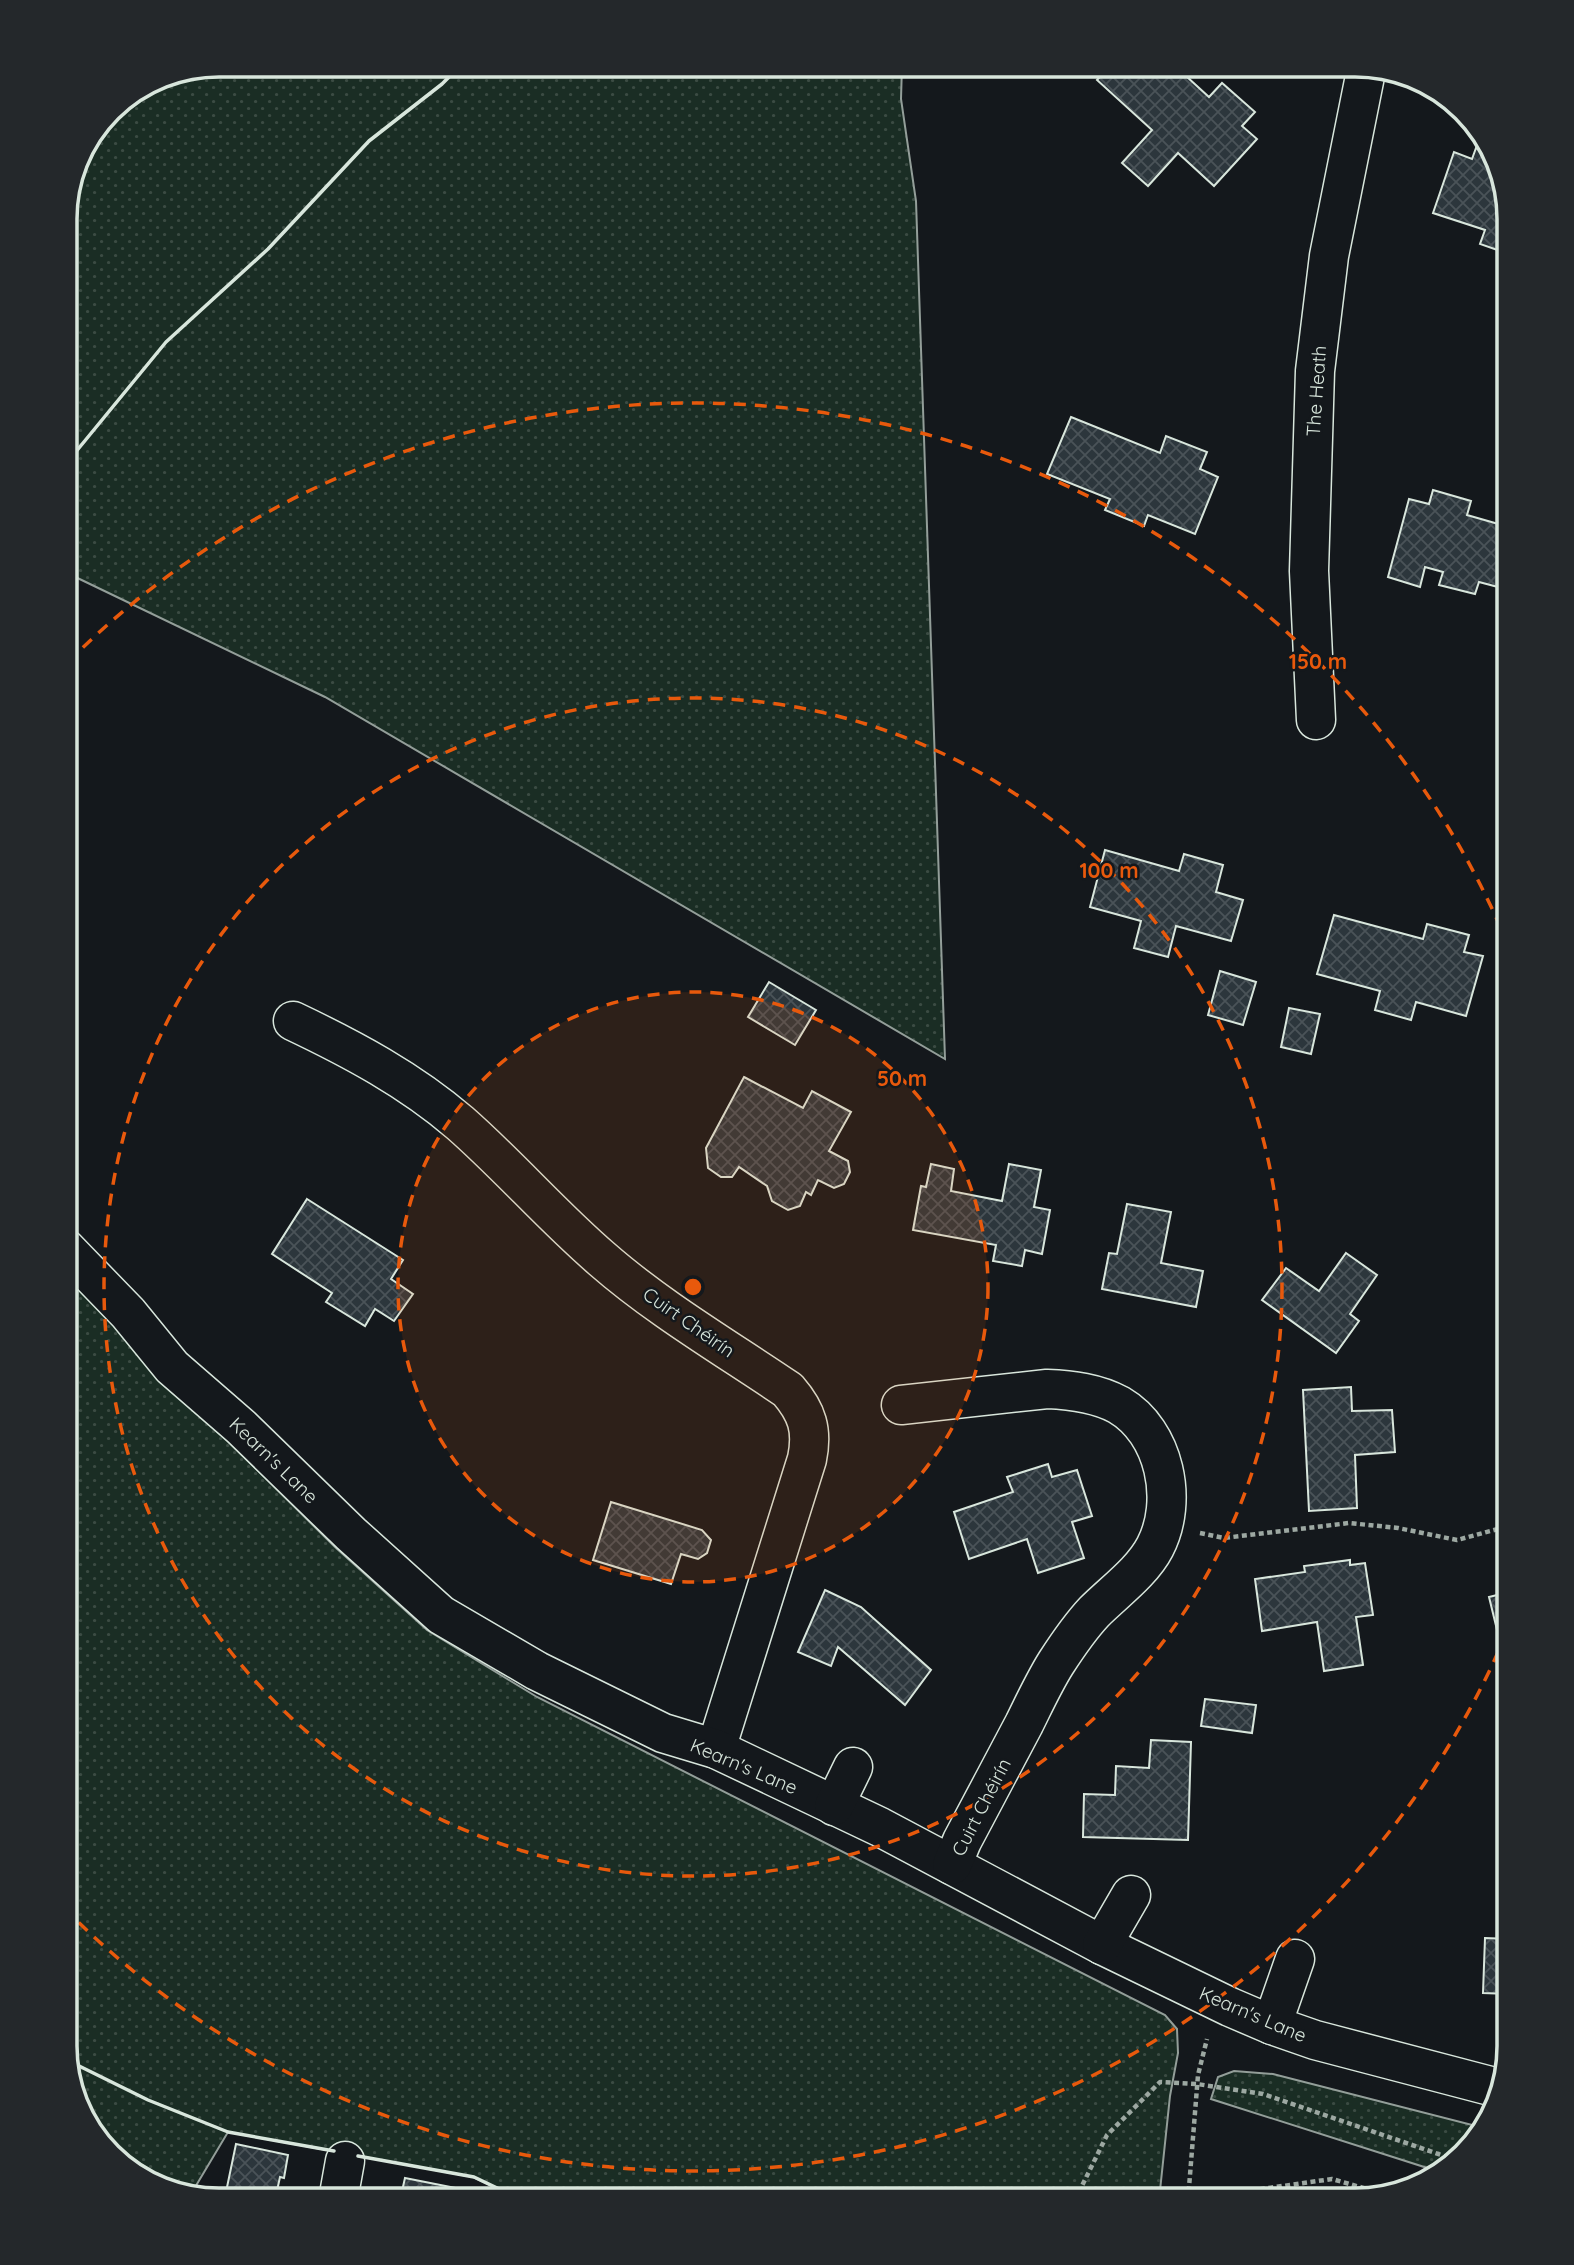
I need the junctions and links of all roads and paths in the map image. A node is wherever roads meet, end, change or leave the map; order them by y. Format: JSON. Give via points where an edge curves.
{"nodes":[{"id":1,"x":1365,"y":77,"type":"edge"},
{"id":2,"x":1316,"y":720,"type":"dead end"},
{"id":3,"x":293,"y":1021,"type":"dead end"},
{"id":4,"x":77,"y":1260,"type":"edge"},
{"id":5,"x":901,"y":1405,"type":"dead end"},
{"id":6,"x":1163,"y":1527,"type":"junction"},
{"id":7,"x":1497,"y":1530,"type":"edge"},
{"id":8,"x":716,"y":1749,"type":"junction"},
{"id":9,"x":853,"y":1767,"type":"dead end"},
{"id":10,"x":834,"y":1806,"type":"junction"},
{"id":11,"x":952,"y":1866,"type":"junction"},
{"id":12,"x":1131,"y":1895,"type":"dead end"},
{"id":13,"x":1102,"y":1945,"type":"junction"},
{"id":14,"x":1295,"y":1959,"type":"dead end"},
{"id":15,"x":1217,"y":2000,"type":"junction"},
{"id":16,"x":1272,"y":2025,"type":"junction"},
{"id":17,"x":1197,"y":2084,"type":"junction"},
{"id":18,"x":1491,"y":2086,"type":"edge"},
{"id":19,"x":1444,"y":2156,"type":"edge"},
{"id":20,"x":345,"y":2161,"type":"dead end"},
{"id":21,"x":340,"y":2188,"type":"edge"},
{"id":22,"x":1081,"y":2188,"type":"edge"},
{"id":23,"x":1189,"y":2188,"type":"edge"},
{"id":24,"x":1268,"y":2188,"type":"edge"},
{"id":25,"x":1362,"y":2188,"type":"edge"}],
"edges":[{"from":1,"to":2,"type":"street","name":"The Heath","via":[[1329,256],[1315,370],[1309,571]]},
{"from":3,"to":8,"type":"street","name":"Cuirt Chéirín","via":[[380,1065],[426,1097],[603,1260],[796,1400],[811,1442]]},
{"from":4,"to":8,"type":"street","name":"Kearn's Lane","via":[[172,1367],[441,1615],[537,1671],[652,1728]]},
{"from":5,"to":6,"type":"street","name":"Cuirt Chéirín","via":[[1047,1389],[1101,1397],[1121,1407],[1151,1438],[1166,1484]]},
{"from":6,"to":7,"type":"path","via":[[1224,1538],[1349,1523],[1457,1540]]},
{"from":6,"to":11,"type":"street","name":"Cuirt Chéirín","via":[[1141,1566],[1091,1615],[1055,1665]]},
{"from":8,"to":10,"type":"street","name":"Kearn's Lane"},
{"from":9,"to":10,"type":"street"},
{"from":10,"to":11,"type":"street","name":"Kearn's Lane"},
{"from":11,"to":13,"type":"street","name":"Kearn's Lane"},
{"from":12,"to":13,"type":"street"},
{"from":13,"to":15,"type":"street","name":"Kearn's Lane"},
{"from":14,"to":16,"type":"street"},
{"from":15,"to":16,"type":"street","name":"Kearn's Lane"},
{"from":15,"to":17,"type":"path"},
{"from":16,"to":18,"type":"street","name":"Kearn's Lane"},
{"from":17,"to":19,"type":"path","via":[[1263,2094]]},
{"from":17,"to":22,"type":"path","via":[[1160,2082],[1107,2135]]},
{"from":17,"to":23,"type":"path"},
{"from":20,"to":21,"type":"street"},
{"from":24,"to":25,"type":"path","via":[[1332,2179]]}]}
